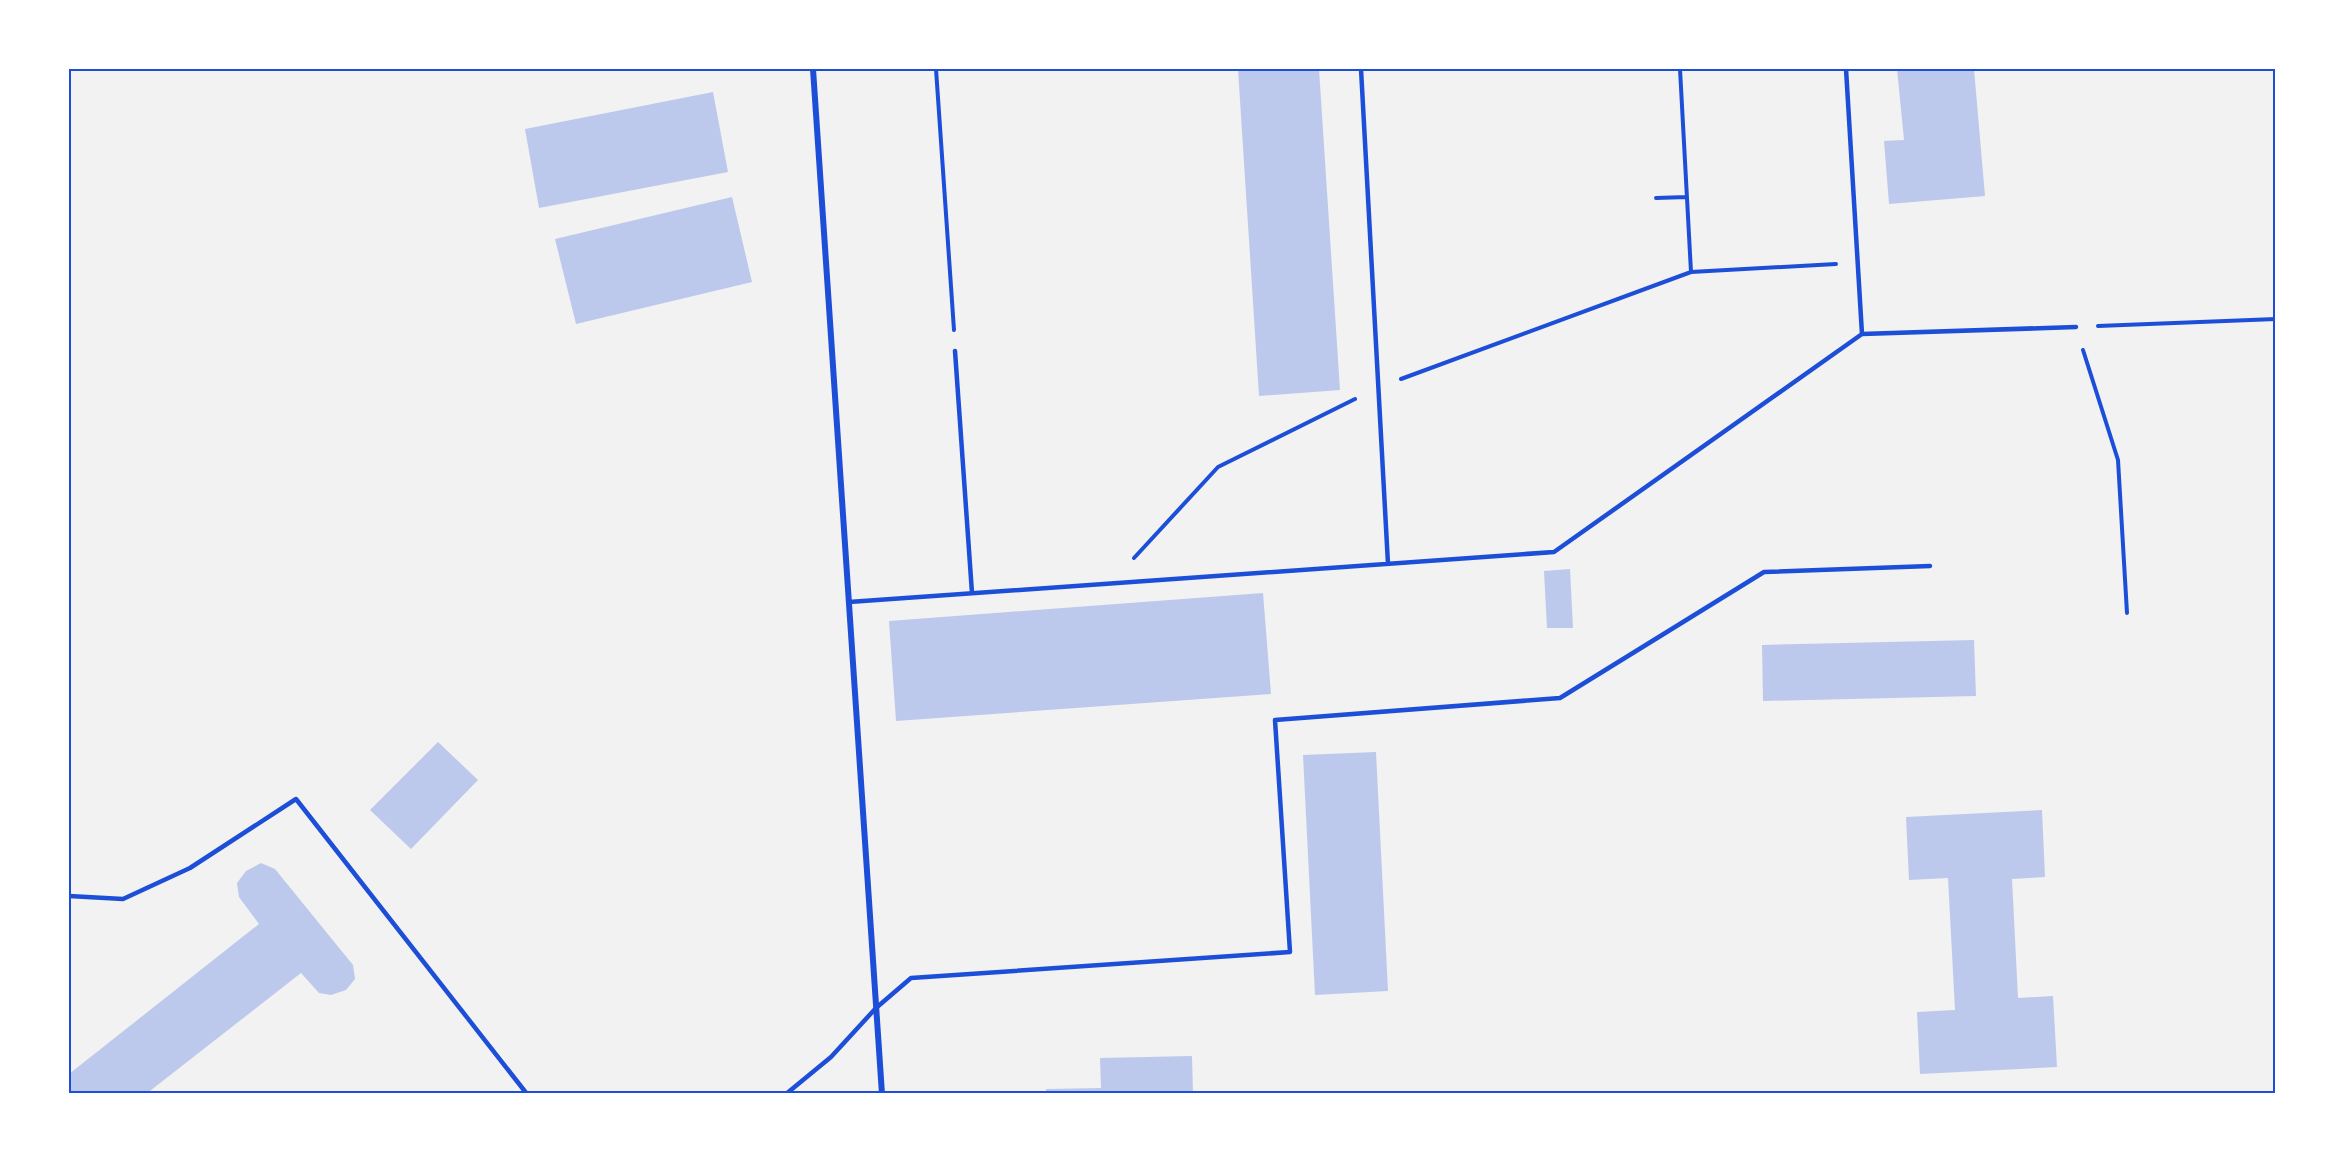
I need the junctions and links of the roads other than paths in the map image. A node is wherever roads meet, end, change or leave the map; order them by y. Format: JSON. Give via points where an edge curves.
{"nodes":[{"id":1,"x":813,"y":69,"type":"edge"},
{"id":2,"x":1361,"y":69,"type":"edge"},
{"id":3,"x":1846,"y":69,"type":"edge"},
{"id":4,"x":2076,"y":327,"type":"road end"},
{"id":5,"x":1862,"y":334,"type":"junction"},
{"id":6,"x":955,"y":351,"type":"road end"},
{"id":7,"x":1388,"y":564,"type":"junction"},
{"id":8,"x":1930,"y":566,"type":"dead end"},
{"id":9,"x":972,"y":593,"type":"junction"},
{"id":10,"x":849,"y":602,"type":"junction"},
{"id":11,"x":69,"y":896,"type":"edge"},
{"id":12,"x":876,"y":1008,"type":"junction"},
{"id":13,"x":527,"y":1094,"type":"edge"},
{"id":14,"x":786,"y":1094,"type":"edge"},
{"id":15,"x":882,"y":1094,"type":"edge"}],
"edges":[{"from":1,"to":10,"type":"street"},
{"from":2,"to":7,"type":"lane"},
{"from":3,"to":5,"type":"lane"},
{"from":4,"to":5,"type":"lane"},
{"from":5,"to":7,"type":"lane","via":[[1554,552]]},
{"from":6,"to":9,"type":"lane"},
{"from":7,"to":9,"type":"lane"},
{"from":8,"to":12,"type":"lane","via":[[1764,572],[1560,698],[1275,720],[1290,952],[911,978]]},
{"from":9,"to":10,"type":"lane"},
{"from":10,"to":12,"type":"street"},
{"from":11,"to":13,"type":"lane","via":[[123,899],[190,868],[296,799]]},
{"from":12,"to":14,"type":"lane","via":[[831,1057]]},
{"from":12,"to":15,"type":"street"}]}
